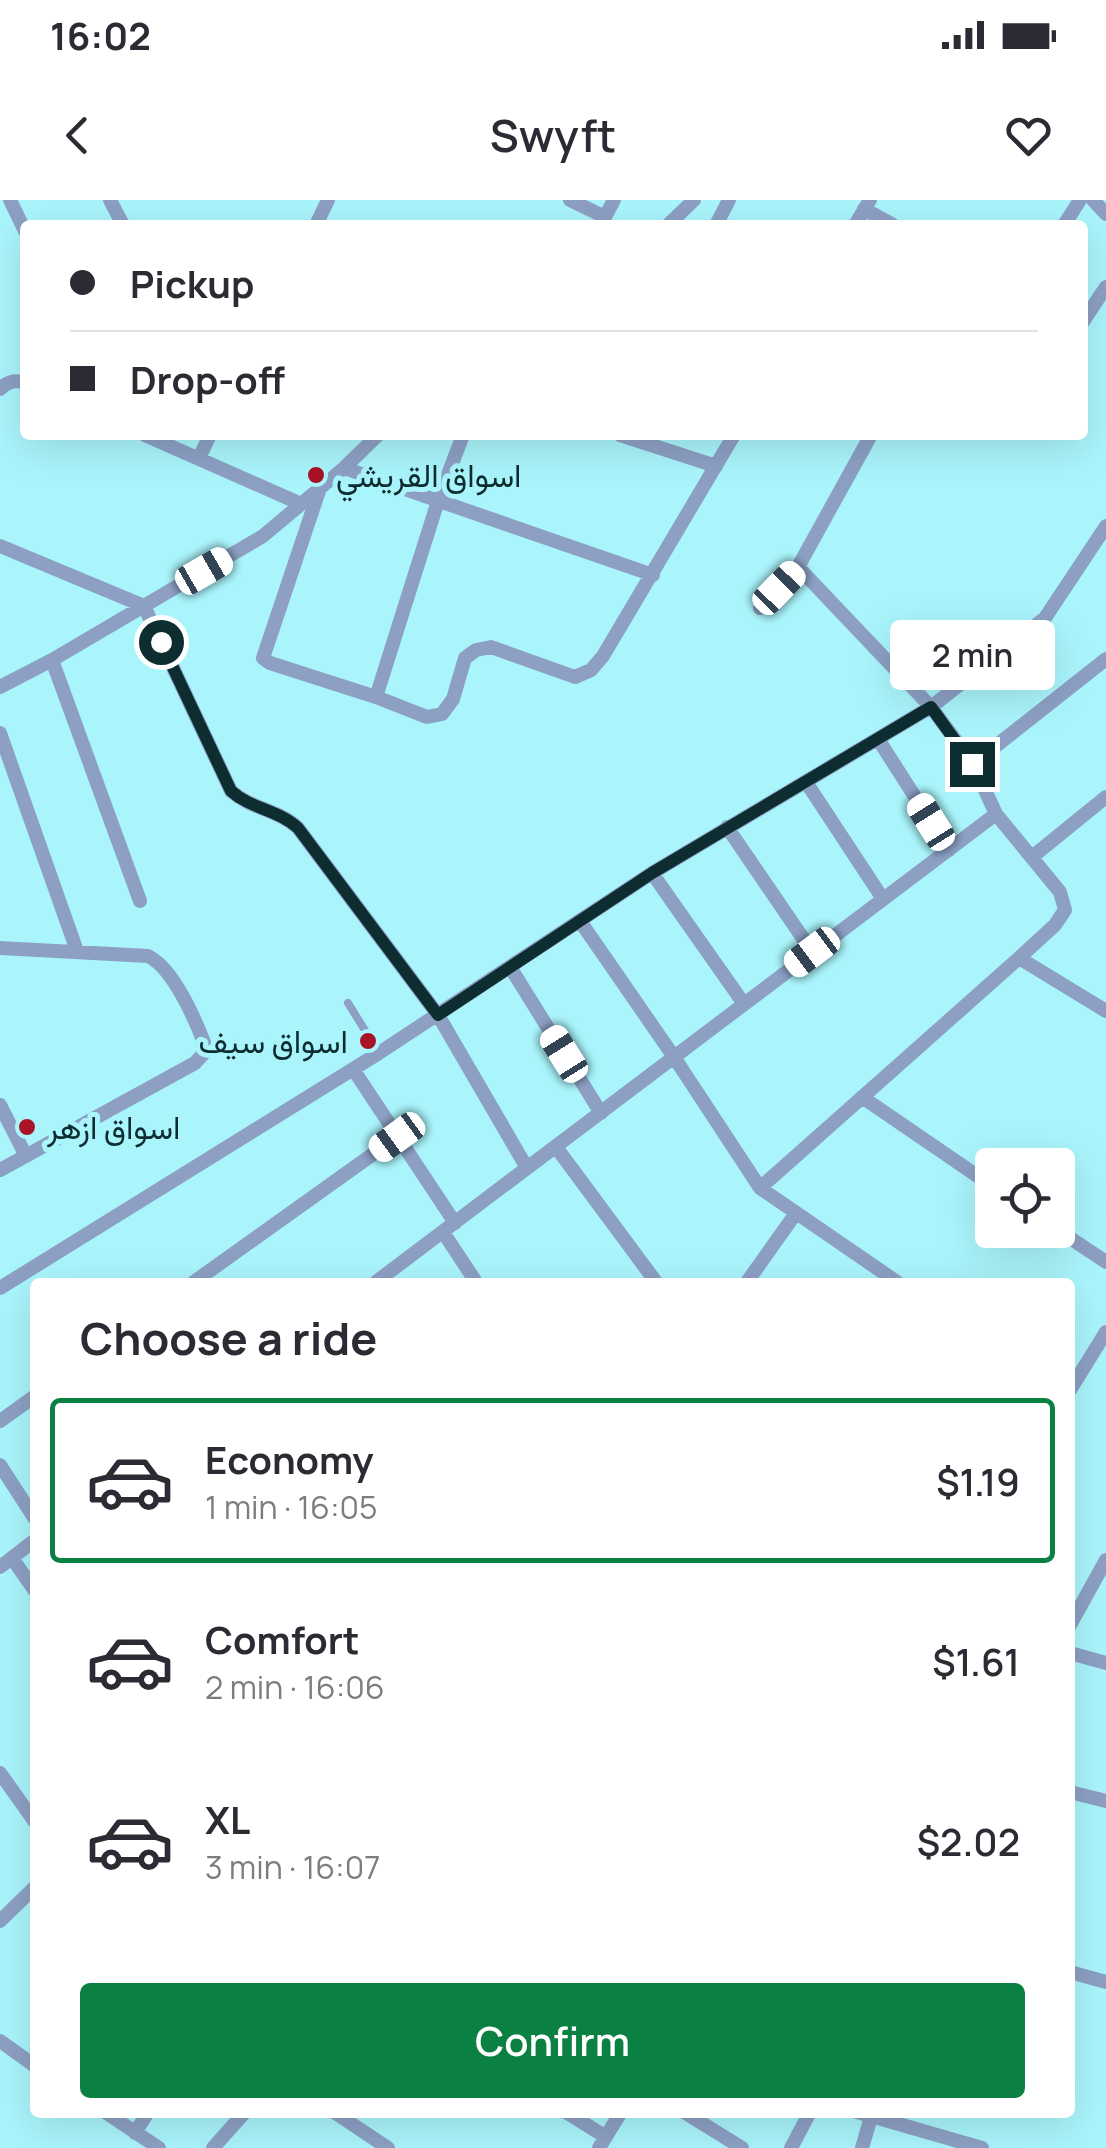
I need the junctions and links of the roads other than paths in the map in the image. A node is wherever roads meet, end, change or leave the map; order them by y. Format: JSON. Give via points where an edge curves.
{"nodes":[{"id":1,"x":570,"y":200,"type":"edge"},
{"id":2,"x":694,"y":200,"type":"edge"},
{"id":3,"x":1093,"y":200,"type":"edge"},
{"id":4,"x":1106,"y":214,"type":"edge"},
{"id":5,"x":600,"y":220,"type":"edge"},
{"id":6,"x":673,"y":220,"type":"edge"},
{"id":7,"x":1106,"y":287,"type":"edge"},
{"id":8,"x":1088,"y":314,"type":"edge"},
{"id":9,"x":157,"y":440,"type":"edge"},
{"id":10,"x":208,"y":440,"type":"edge"},
{"id":11,"x":373,"y":440,"type":"edge"},
{"id":12,"x":461,"y":440,"type":"edge"},
{"id":13,"x":635,"y":440,"type":"edge"},
{"id":14,"x":731,"y":440,"type":"edge"},
{"id":15,"x":868,"y":440,"type":"edge"},
{"id":16,"x":199,"y":458,"type":"junction"},
{"id":17,"x":716,"y":466,"type":"junction"},
{"id":18,"x":344,"y":468,"type":"junction"},
{"id":19,"x":320,"y":488,"type":"junction"},
{"id":20,"x":438,"y":501,"type":"junction"},
{"id":21,"x":301,"y":504,"type":"junction"},
{"id":22,"x":1106,"y":526,"type":"edge"},
{"id":23,"x":0,"y":546,"type":"edge"},
{"id":24,"x":798,"y":567,"type":"junction"},
{"id":25,"x":652,"y":575,"type":"junction"},
{"id":26,"x":144,"y":606,"type":"junction"},
{"id":27,"x":760,"y":608,"type":"dead end"},
{"id":28,"x":1106,"y":659,"type":"edge"},
{"id":29,"x":52,"y":660,"type":"junction"},
{"id":30,"x":0,"y":687,"type":"edge"},
{"id":31,"x":376,"y":697,"type":"junction"},
{"id":32,"x":931,"y":707,"type":"junction"},
{"id":33,"x":0,"y":733,"type":"edge"},
{"id":34,"x":878,"y":738,"type":"junction"},
{"id":35,"x":972,"y":764,"type":"junction"},
{"id":36,"x":806,"y":782,"type":"junction"},
{"id":37,"x":1106,"y":797,"type":"edge"},
{"id":38,"x":996,"y":814,"type":"junction"},
{"id":39,"x":727,"y":827,"type":"junction"},
{"id":40,"x":949,"y":850,"type":"junction"},
{"id":41,"x":1032,"y":858,"type":"junction"},
{"id":42,"x":652,"y":873,"type":"junction"},
{"id":43,"x":884,"y":899,"type":"junction"},
{"id":44,"x":140,"y":902,"type":"dead end"},
{"id":45,"x":580,"y":921,"type":"junction"},
{"id":46,"x":0,"y":948,"type":"edge"},
{"id":47,"x":77,"y":951,"type":"junction"},
{"id":48,"x":812,"y":952,"type":"junction"},
{"id":49,"x":1019,"y":958,"type":"junction"},
{"id":50,"x":510,"y":967,"type":"junction"},
{"id":51,"x":348,"y":1003,"type":"dead end"},
{"id":52,"x":744,"y":1004,"type":"junction"},
{"id":53,"x":1106,"y":1011,"type":"edge"},
{"id":54,"x":438,"y":1015,"type":"junction"},
{"id":55,"x":379,"y":1053,"type":"junction"},
{"id":56,"x":674,"y":1057,"type":"junction"},
{"id":57,"x":353,"y":1069,"type":"junction"},
{"id":58,"x":862,"y":1097,"type":"junction"},
{"id":59,"x":0,"y":1105,"type":"edge"},
{"id":60,"x":601,"y":1112,"type":"junction"},
{"id":61,"x":397,"y":1137,"type":"junction"},
{"id":62,"x":556,"y":1147,"type":"junction"},
{"id":63,"x":26,"y":1156,"type":"junction"},
{"id":64,"x":527,"y":1168,"type":"junction"},
{"id":65,"x":0,"y":1170,"type":"edge"},
{"id":66,"x":975,"y":1174,"type":"edge"},
{"id":67,"x":760,"y":1188,"type":"junction"},
{"id":68,"x":796,"y":1213,"type":"junction"},
{"id":69,"x":449,"y":1228,"type":"junction"},
{"id":70,"x":1075,"y":1241,"type":"edge"},
{"id":71,"x":1106,"y":1262,"type":"edge"},
{"id":72,"x":200,"y":1278,"type":"edge"},
{"id":73,"x":381,"y":1278,"type":"edge"},
{"id":74,"x":474,"y":1278,"type":"edge"},
{"id":75,"x":653,"y":1278,"type":"edge"},
{"id":76,"x":751,"y":1278,"type":"edge"},
{"id":77,"x":891,"y":1278,"type":"edge"},
{"id":78,"x":0,"y":1288,"type":"edge"},
{"id":79,"x":1106,"y":1332,"type":"edge"},
{"id":80,"x":1075,"y":1379,"type":"edge"},
{"id":81,"x":30,"y":1400,"type":"edge"},
{"id":82,"x":0,"y":1421,"type":"edge"},
{"id":83,"x":0,"y":1466,"type":"edge"},
{"id":84,"x":30,"y":1511,"type":"edge"},
{"id":85,"x":30,"y":1544,"type":"edge"},
{"id":86,"x":1106,"y":1560,"type":"edge"},
{"id":87,"x":6,"y":1562,"type":"edge"},
{"id":88,"x":30,"y":1586,"type":"edge"},
{"id":89,"x":1075,"y":1616,"type":"edge"},
{"id":90,"x":1075,"y":1654,"type":"edge"},
{"id":91,"x":1106,"y":1663,"type":"edge"},
{"id":92,"x":0,"y":1773,"type":"edge"},
{"id":93,"x":1075,"y":1793,"type":"edge"},
{"id":94,"x":1106,"y":1802,"type":"edge"},
{"id":95,"x":30,"y":1815,"type":"edge"},
{"id":96,"x":30,"y":1892,"type":"edge"},
{"id":97,"x":0,"y":1920,"type":"edge"},
{"id":98,"x":1075,"y":1973,"type":"edge"},
{"id":99,"x":1106,"y":1982,"type":"edge"},
{"id":100,"x":0,"y":2041,"type":"edge"},
{"id":101,"x":30,"y":2062,"type":"edge"},
{"id":102,"x":114,"y":2118,"type":"edge"},
{"id":103,"x":144,"y":2118,"type":"edge"},
{"id":104,"x":240,"y":2118,"type":"edge"},
{"id":105,"x":343,"y":2118,"type":"edge"},
{"id":106,"x":573,"y":2118,"type":"edge"},
{"id":107,"x":618,"y":2118,"type":"edge"},
{"id":108,"x":694,"y":2118,"type":"edge"},
{"id":109,"x":807,"y":2118,"type":"edge"},
{"id":110,"x":864,"y":2118,"type":"edge"},
{"id":111,"x":875,"y":2118,"type":"edge"},
{"id":112,"x":135,"y":2133,"type":"junction"},
{"id":113,"x":602,"y":2142,"type":"edge"},
{"id":114,"x":159,"y":2148,"type":"edge"},
{"id":115,"x":214,"y":2148,"type":"edge"},
{"id":116,"x":388,"y":2148,"type":"edge"},
{"id":117,"x":742,"y":2148,"type":"edge"},
{"id":118,"x":791,"y":2148,"type":"edge"},
{"id":119,"x":862,"y":2148,"type":"edge"},
{"id":120,"x":982,"y":2148,"type":"edge"}],
"edges":[{"from":1,"to":5,"type":"street"},
{"from":2,"to":6,"type":"street"},
{"from":3,"to":4,"type":"street"},
{"from":7,"to":8,"type":"street"},
{"from":9,"to":16,"type":"street"},
{"from":10,"to":16,"type":"street"},
{"from":11,"to":18,"type":"street"},
{"from":12,"to":20,"type":"street"},
{"from":13,"to":17,"type":"street"},
{"from":14,"to":17,"type":"street"},
{"from":15,"to":24,"type":"street"},
{"from":16,"to":21,"type":"street"},
{"from":17,"to":25,"type":"street"},
{"from":18,"to":19,"type":"street"},
{"from":18,"to":20,"type":"street"},
{"from":19,"to":21,"type":"street"},
{"from":19,"to":31,"type":"street","via":[[264,658]]},
{"from":20,"to":25,"type":"street"},
{"from":20,"to":31,"type":"street"},
{"from":21,"to":26,"type":"street","via":[[264,536]]},
{"from":22,"to":32,"type":"street","via":[[1044,618]]},
{"from":23,"to":26,"type":"street"},
{"from":24,"to":27,"type":"street"},
{"from":24,"to":32,"type":"street"},
{"from":25,"to":31,"type":"street","via":[[590,670],[575,676],[491,648],[464,658],[442,714],[427,717]]},
{"from":26,"to":29,"type":"street"},
{"from":26,"to":54,"type":"street","via":[[231,791],[298,828]]},
{"from":28,"to":35,"type":"street"},
{"from":29,"to":30,"type":"street"},
{"from":29,"to":44,"type":"street"},
{"from":32,"to":34,"type":"street"},
{"from":32,"to":35,"type":"street"},
{"from":33,"to":47,"type":"street"},
{"from":34,"to":36,"type":"street"},
{"from":34,"to":40,"type":"street"},
{"from":35,"to":38,"type":"street"},
{"from":36,"to":39,"type":"street"},
{"from":36,"to":43,"type":"street"},
{"from":37,"to":41,"type":"street"},
{"from":38,"to":40,"type":"street"},
{"from":38,"to":41,"type":"street"},
{"from":39,"to":42,"type":"street"},
{"from":39,"to":48,"type":"street"},
{"from":40,"to":43,"type":"street"},
{"from":41,"to":49,"type":"street","via":[[1060,892],[1065,910]]},
{"from":42,"to":45,"type":"street"},
{"from":42,"to":52,"type":"street"},
{"from":43,"to":48,"type":"street"},
{"from":45,"to":50,"type":"street"},
{"from":45,"to":56,"type":"street"},
{"from":46,"to":47,"type":"street"},
{"from":47,"to":63,"type":"street","via":[[158,961],[205,1052]]},
{"from":48,"to":52,"type":"street"},
{"from":49,"to":53,"type":"street"},
{"from":49,"to":58,"type":"street"},
{"from":50,"to":54,"type":"street"},
{"from":50,"to":60,"type":"street"},
{"from":51,"to":55,"type":"lane"},
{"from":52,"to":56,"type":"street"},
{"from":54,"to":55,"type":"street"},
{"from":54,"to":64,"type":"street"},
{"from":55,"to":57,"type":"street"},
{"from":56,"to":60,"type":"street"},
{"from":56,"to":67,"type":"street"},
{"from":57,"to":61,"type":"street"},
{"from":57,"to":78,"type":"street"},
{"from":58,"to":66,"type":"street"},
{"from":58,"to":67,"type":"street"},
{"from":59,"to":63,"type":"street"},
{"from":60,"to":62,"type":"street"},
{"from":61,"to":69,"type":"street"},
{"from":61,"to":72,"type":"street"},
{"from":62,"to":64,"type":"street"},
{"from":62,"to":75,"type":"street"},
{"from":63,"to":65,"type":"street"},
{"from":64,"to":69,"type":"street"},
{"from":67,"to":68,"type":"street"},
{"from":68,"to":76,"type":"street"},
{"from":68,"to":77,"type":"street"},
{"from":69,"to":73,"type":"street"},
{"from":69,"to":74,"type":"street"},
{"from":70,"to":71,"type":"street"},
{"from":79,"to":80,"type":"street"},
{"from":81,"to":82,"type":"street"},
{"from":83,"to":84,"type":"street"},
{"from":85,"to":87,"type":"street"},
{"from":86,"to":89,"type":"street"},
{"from":87,"to":88,"type":"street"},
{"from":90,"to":91,"type":"street"},
{"from":92,"to":95,"type":"street"},
{"from":93,"to":94,"type":"street"},
{"from":96,"to":97,"type":"street"},
{"from":98,"to":99,"type":"street"},
{"from":100,"to":101,"type":"street"},
{"from":102,"to":112,"type":"street"},
{"from":103,"to":112,"type":"street"},
{"from":104,"to":115,"type":"street"},
{"from":105,"to":116,"type":"street"},
{"from":106,"to":113,"type":"street"},
{"from":107,"to":113,"type":"street"},
{"from":108,"to":117,"type":"street"},
{"from":109,"to":118,"type":"street"},
{"from":110,"to":119,"type":"street"},
{"from":111,"to":120,"type":"street"},
{"from":112,"to":114,"type":"street"}]}
